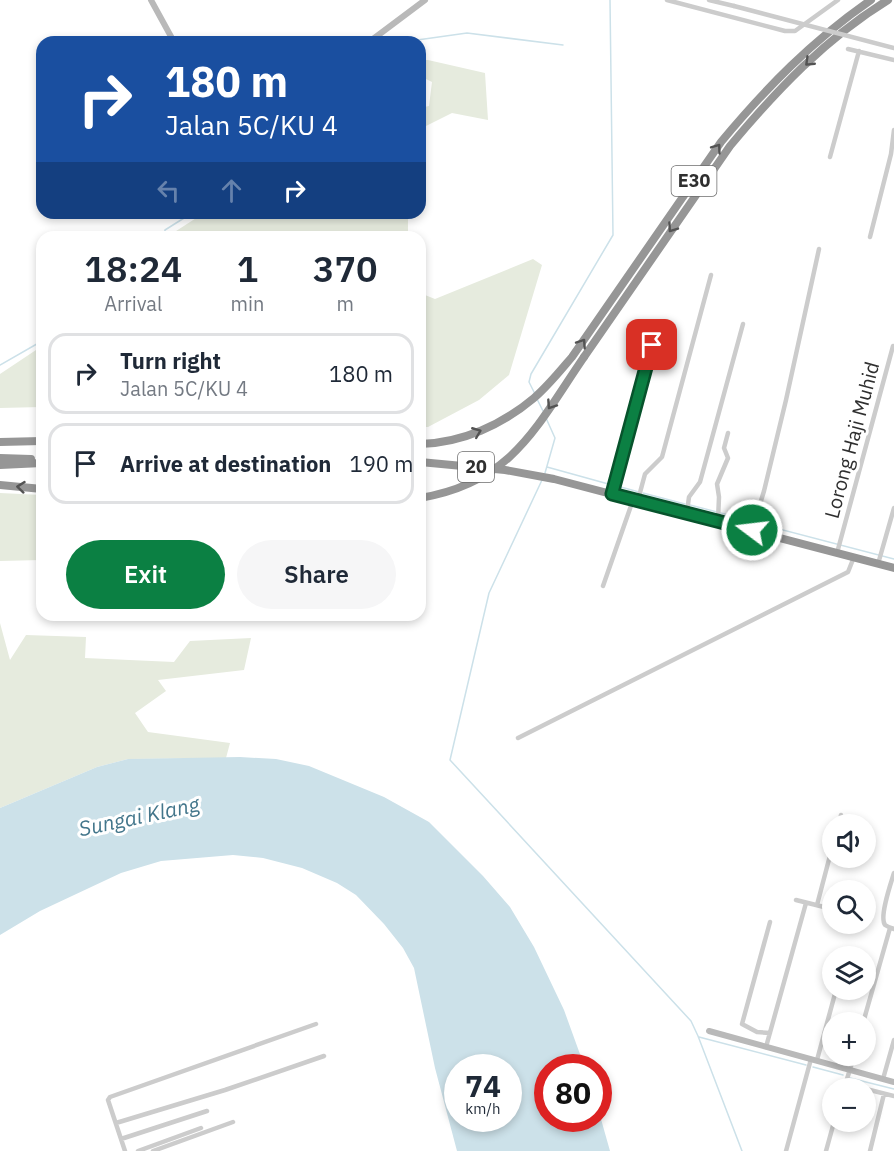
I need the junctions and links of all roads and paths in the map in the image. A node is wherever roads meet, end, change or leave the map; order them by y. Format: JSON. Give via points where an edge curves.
{"nodes":[{"id":1,"x":151,"y":0,"type":"edge"},
{"id":2,"x":425,"y":0,"type":"edge"},
{"id":3,"x":667,"y":0,"type":"edge"},
{"id":4,"x":709,"y":0,"type":"edge"},
{"id":5,"x":838,"y":0,"type":"edge"},
{"id":6,"x":871,"y":0,"type":"edge"},
{"id":7,"x":888,"y":0,"type":"edge"},
{"id":8,"x":171,"y":36,"type":"edge"},
{"id":9,"x":377,"y":36,"type":"edge"},
{"id":10,"x":894,"y":48,"type":"edge"},
{"id":11,"x":849,"y":49,"type":"dead end"},
{"id":12,"x":859,"y":51,"type":"junction"},
{"id":13,"x":894,"y":60,"type":"edge"},
{"id":14,"x":894,"y":130,"type":"edge"},
{"id":15,"x":830,"y":157,"type":"dead end"},
{"id":16,"x":870,"y":237,"type":"dead end"},
{"id":17,"x":819,"y":249,"type":"dead end"},
{"id":18,"x":711,"y":275,"type":"dead end"},
{"id":19,"x":743,"y":324,"type":"dead end"},
{"id":20,"x":652,"y":345,"type":"dead end"},
{"id":21,"x":893,"y":346,"type":"edge"},
{"id":22,"x":728,"y":433,"type":"dead end"},
{"id":23,"x":0,"y":441,"type":"edge"},
{"id":24,"x":36,"y":441,"type":"edge"},
{"id":25,"x":426,"y":444,"type":"edge"},
{"id":26,"x":0,"y":458,"type":"edge"},
{"id":27,"x":36,"y":461,"type":"edge"},
{"id":28,"x":36,"y":462,"type":"edge"},
{"id":29,"x":426,"y":462,"type":"edge"},
{"id":30,"x":0,"y":465,"type":"edge"},
{"id":31,"x":0,"y":485,"type":"edge"},
{"id":32,"x":36,"y":488,"type":"edge"},
{"id":33,"x":612,"y":494,"type":"junction"},
{"id":34,"x":426,"y":497,"type":"edge"},
{"id":35,"x":636,"y":499,"type":"junction"},
{"id":36,"x":894,"y":508,"type":"edge"},
{"id":37,"x":687,"y":511,"type":"junction"},
{"id":38,"x":718,"y":518,"type":"junction"},
{"id":39,"x":753,"y":528,"type":"junction"},
{"id":40,"x":838,"y":551,"type":"junction"},
{"id":41,"x":854,"y":557,"type":"junction"},
{"id":42,"x":879,"y":562,"type":"junction"},
{"id":43,"x":894,"y":568,"type":"edge"},
{"id":44,"x":603,"y":586,"type":"dead end"},
{"id":45,"x":518,"y":738,"type":"dead end"},
{"id":46,"x":827,"y":868,"type":"edge"},
{"id":47,"x":894,"y":873,"type":"edge"},
{"id":48,"x":796,"y":900,"type":"dead end"},
{"id":49,"x":806,"y":903,"type":"junction"},
{"id":50,"x":817,"y":905,"type":"junction"},
{"id":51,"x":822,"y":906,"type":"edge"},
{"id":52,"x":770,"y":922,"type":"dead end"},
{"id":53,"x":892,"y":928,"type":"edge"},
{"id":54,"x":833,"y":1000,"type":"edge"},
{"id":55,"x":866,"y":1012,"type":"edge"},
{"id":56,"x":316,"y":1024,"type":"dead end"},
{"id":57,"x":709,"y":1032,"type":"dead end"},
{"id":58,"x":770,"y":1033,"type":"junction"},
{"id":59,"x":894,"y":1040,"type":"edge"},
{"id":60,"x":766,"y":1047,"type":"junction"},
{"id":61,"x":324,"y":1056,"type":"dead end"},
{"id":62,"x":814,"y":1060,"type":"junction"},
{"id":63,"x":851,"y":1066,"type":"edge"},
{"id":64,"x":850,"y":1070,"type":"junction"},
{"id":65,"x":847,"y":1078,"type":"edge"},
{"id":66,"x":883,"y":1079,"type":"junction"},
{"id":67,"x":894,"y":1082,"type":"edge"},
{"id":68,"x":876,"y":1092,"type":"edge"},
{"id":69,"x":884,"y":1094,"type":"junction"},
{"id":70,"x":894,"y":1096,"type":"edge"},
{"id":71,"x":207,"y":1110,"type":"dead end"},
{"id":72,"x":233,"y":1122,"type":"dead end"},
{"id":73,"x":116,"y":1123,"type":"junction"},
{"id":74,"x":201,"y":1128,"type":"dead end"},
{"id":75,"x":831,"y":1132,"type":"edge"},
{"id":76,"x":121,"y":1139,"type":"junction"},
{"id":77,"x":125,"y":1151,"type":"edge"},
{"id":78,"x":138,"y":1151,"type":"edge"},
{"id":79,"x":153,"y":1151,"type":"edge"},
{"id":80,"x":786,"y":1151,"type":"edge"},
{"id":81,"x":826,"y":1151,"type":"edge"},
{"id":82,"x":870,"y":1151,"type":"edge"}],
"edges":[{"from":1,"to":8,"type":"street"},
{"from":2,"to":9,"type":"street"},
{"from":3,"to":5,"type":"street","via":[[785,31],[795,31]]},
{"from":4,"to":10,"type":"street","bridge":true},
{"from":25,"to":6,"type":"highway","number":"E30","one_way":true,"via":[[480,432],[534,399],[572,357],[714,151],[745,113],[820,38]]},
{"from":7,"to":34,"type":"highway","number":"E30","one_way":true,"bridge":true,"via":[[828,43],[753,118],[537,426],[508,460],[482,479]]},
{"from":11,"to":12,"type":"street"},
{"from":12,"to":13,"type":"street"},
{"from":12,"to":15,"type":"street"},
{"from":14,"to":16,"type":"street"},
{"from":17,"to":39,"type":"street"},
{"from":18,"to":35,"type":"street","via":[[662,457],[645,474]]},
{"from":19,"to":37,"type":"street","via":[[700,482],[688,501]]},
{"from":20,"to":33,"type":"street"},
{"from":21,"to":40,"type":"street","name":"Lorong Haji Muhid"},
{"from":22,"to":38,"type":"street","via":[[724,448],[728,458],[717,484]]},
{"from":23,"to":24,"type":"highway"},
{"from":26,"to":27,"type":"highway"},
{"from":28,"to":30,"type":"highway"},
{"from":29,"to":33,"type":"highway","number":"20","via":[[532,475]]},
{"from":32,"to":31,"type":"highway","one_way":true},
{"from":33,"to":35,"type":"highway","number":"20"},
{"from":35,"to":37,"type":"highway","number":"20"},
{"from":35,"to":44,"type":"street"},
{"from":36,"to":42,"type":"street"},
{"from":37,"to":38,"type":"highway","number":"20"},
{"from":38,"to":39,"type":"highway","number":"20"},
{"from":39,"to":40,"type":"highway","number":"20"},
{"from":40,"to":41,"type":"highway","number":"20"},
{"from":41,"to":42,"type":"highway","number":"20"},
{"from":41,"to":45,"type":"street","via":[[848,572]]},
{"from":42,"to":43,"type":"highway","number":"20"},
{"from":46,"to":50,"type":"street"},
{"from":47,"to":53,"type":"street","via":[[884,920]]},
{"from":48,"to":49,"type":"street"},
{"from":49,"to":50,"type":"street"},
{"from":49,"to":58,"type":"street"},
{"from":50,"to":51,"type":"street"},
{"from":52,"to":58,"type":"street","via":[[742,1024],[757,1032]]},
{"from":53,"to":55,"type":"street"},
{"from":54,"to":62,"type":"street"},
{"from":56,"to":73,"type":"street","via":[[110,1097]]},
{"from":57,"to":60,"type":"street"},
{"from":58,"to":60,"type":"street"},
{"from":59,"to":66,"type":"street"},
{"from":60,"to":62,"type":"street"},
{"from":61,"to":73,"type":"street"},
{"from":62,"to":64,"type":"street"},
{"from":62,"to":80,"type":"street"},
{"from":63,"to":64,"type":"street"},
{"from":64,"to":65,"type":"street"},
{"from":64,"to":66,"type":"street"},
{"from":66,"to":67,"type":"street"},
{"from":68,"to":69,"type":"street"},
{"from":69,"to":70,"type":"street"},
{"from":69,"to":82,"type":"street"},
{"from":71,"to":76,"type":"street"},
{"from":72,"to":79,"type":"street"},
{"from":73,"to":76,"type":"street"},
{"from":74,"to":78,"type":"street"},
{"from":75,"to":81,"type":"street"},
{"from":76,"to":77,"type":"street"}]}
